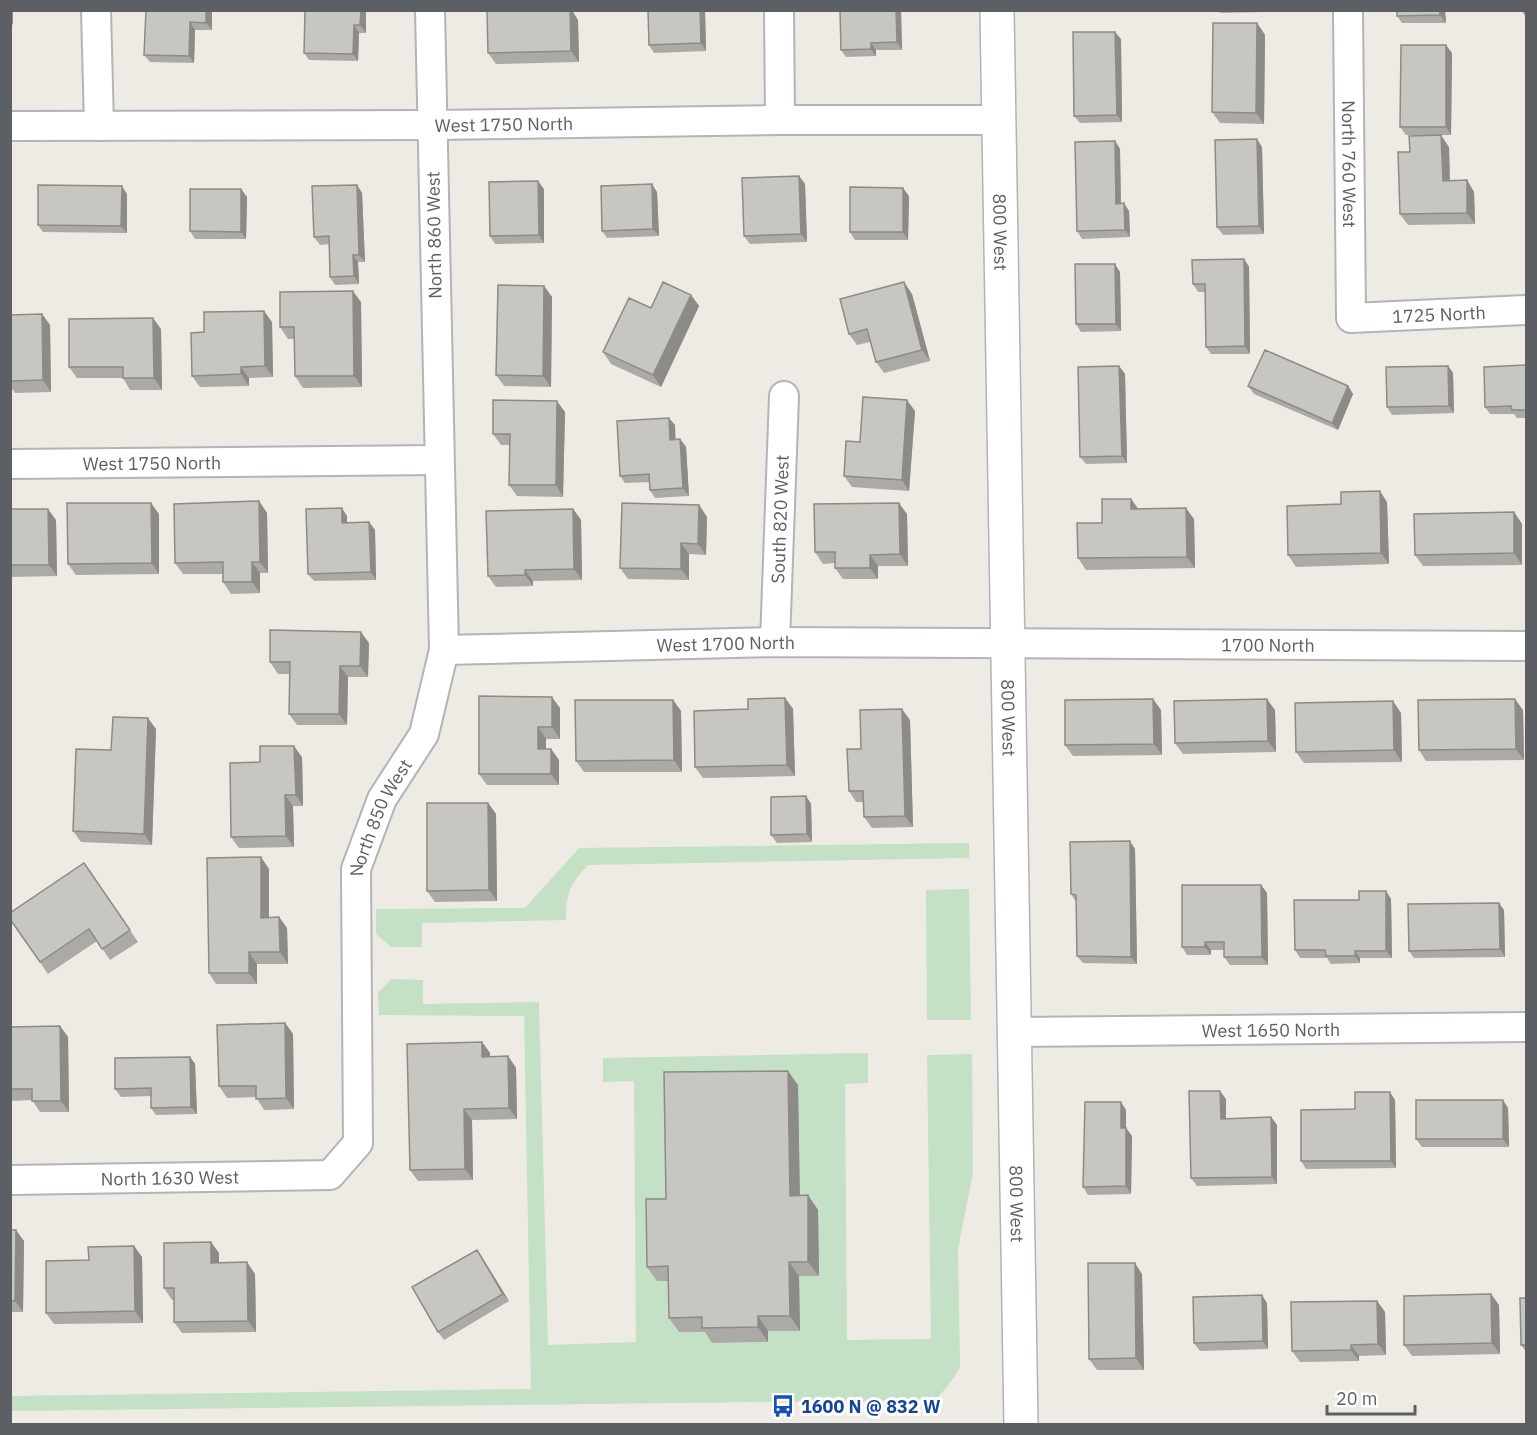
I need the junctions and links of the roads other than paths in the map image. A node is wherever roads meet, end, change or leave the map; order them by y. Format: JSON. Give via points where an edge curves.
{"nodes":[{"id":1,"x":96,"y":10,"type":"edge"},
{"id":2,"x":430,"y":10,"type":"edge"},
{"id":3,"x":779,"y":10,"type":"edge"},
{"id":4,"x":997,"y":10,"type":"edge"},
{"id":5,"x":1348,"y":10,"type":"edge"},
{"id":6,"x":780,"y":120,"type":"junction"},
{"id":7,"x":998,"y":120,"type":"junction"},
{"id":8,"x":432,"y":125,"type":"junction"},
{"id":9,"x":10,"y":126,"type":"edge"},
{"id":10,"x":99,"y":126,"type":"junction"},
{"id":11,"x":1527,"y":310,"type":"edge"},
{"id":12,"x":1351,"y":318,"type":"joint"},
{"id":13,"x":784,"y":396,"type":"dead end"},
{"id":14,"x":439,"y":460,"type":"junction"},
{"id":15,"x":10,"y":464,"type":"edge"},
{"id":16,"x":775,"y":642,"type":"junction"},
{"id":17,"x":1007,"y":645,"type":"junction"},
{"id":18,"x":1527,"y":646,"type":"edge"},
{"id":19,"x":444,"y":650,"type":"junction"},
{"id":20,"x":1527,"y":1027,"type":"edge"},
{"id":21,"x":1015,"y":1032,"type":"junction"},
{"id":22,"x":330,"y":1175,"type":"joint"},
{"id":23,"x":10,"y":1180,"type":"edge"},
{"id":24,"x":1021,"y":1425,"type":"edge"}],
"edges":[{"from":1,"to":10,"type":"street"},
{"from":2,"to":8,"type":"street","name":"North 860 West"},
{"from":3,"to":6,"type":"street"},
{"from":4,"to":7,"type":"street","name":"800 West"},
{"from":5,"to":12,"type":"street","name":"North 760 West"},
{"from":6,"to":7,"type":"street","name":"West 1750 North"},
{"from":6,"to":8,"type":"street","name":"West 1750 North"},
{"from":7,"to":17,"type":"street","name":"800 West"},
{"from":8,"to":10,"type":"street","name":"West 1750 North"},
{"from":8,"to":14,"type":"street","name":"North 860 West"},
{"from":9,"to":10,"type":"street","name":"West 1750 North"},
{"from":11,"to":12,"type":"street","name":"1725 North"},
{"from":13,"to":16,"type":"street","name":"South 820 West"},
{"from":14,"to":15,"type":"street","name":"West 1750 North"},
{"from":14,"to":19,"type":"street","name":"North 850 West"},
{"from":16,"to":17,"type":"street","name":"West 1700 North"},
{"from":16,"to":19,"type":"street","name":"West 1700 North"},
{"from":17,"to":18,"type":"street","name":"1700 North"},
{"from":17,"to":21,"type":"street","name":"800 West"},
{"from":19,"to":22,"type":"street","name":"North 850 West","via":[[424,734],[381,799],[356,869],[358,1143]]},
{"from":20,"to":21,"type":"street","name":"West 1650 North"},
{"from":21,"to":24,"type":"street","name":"800 West"},
{"from":22,"to":23,"type":"street","name":"North 1630 West"}]}
